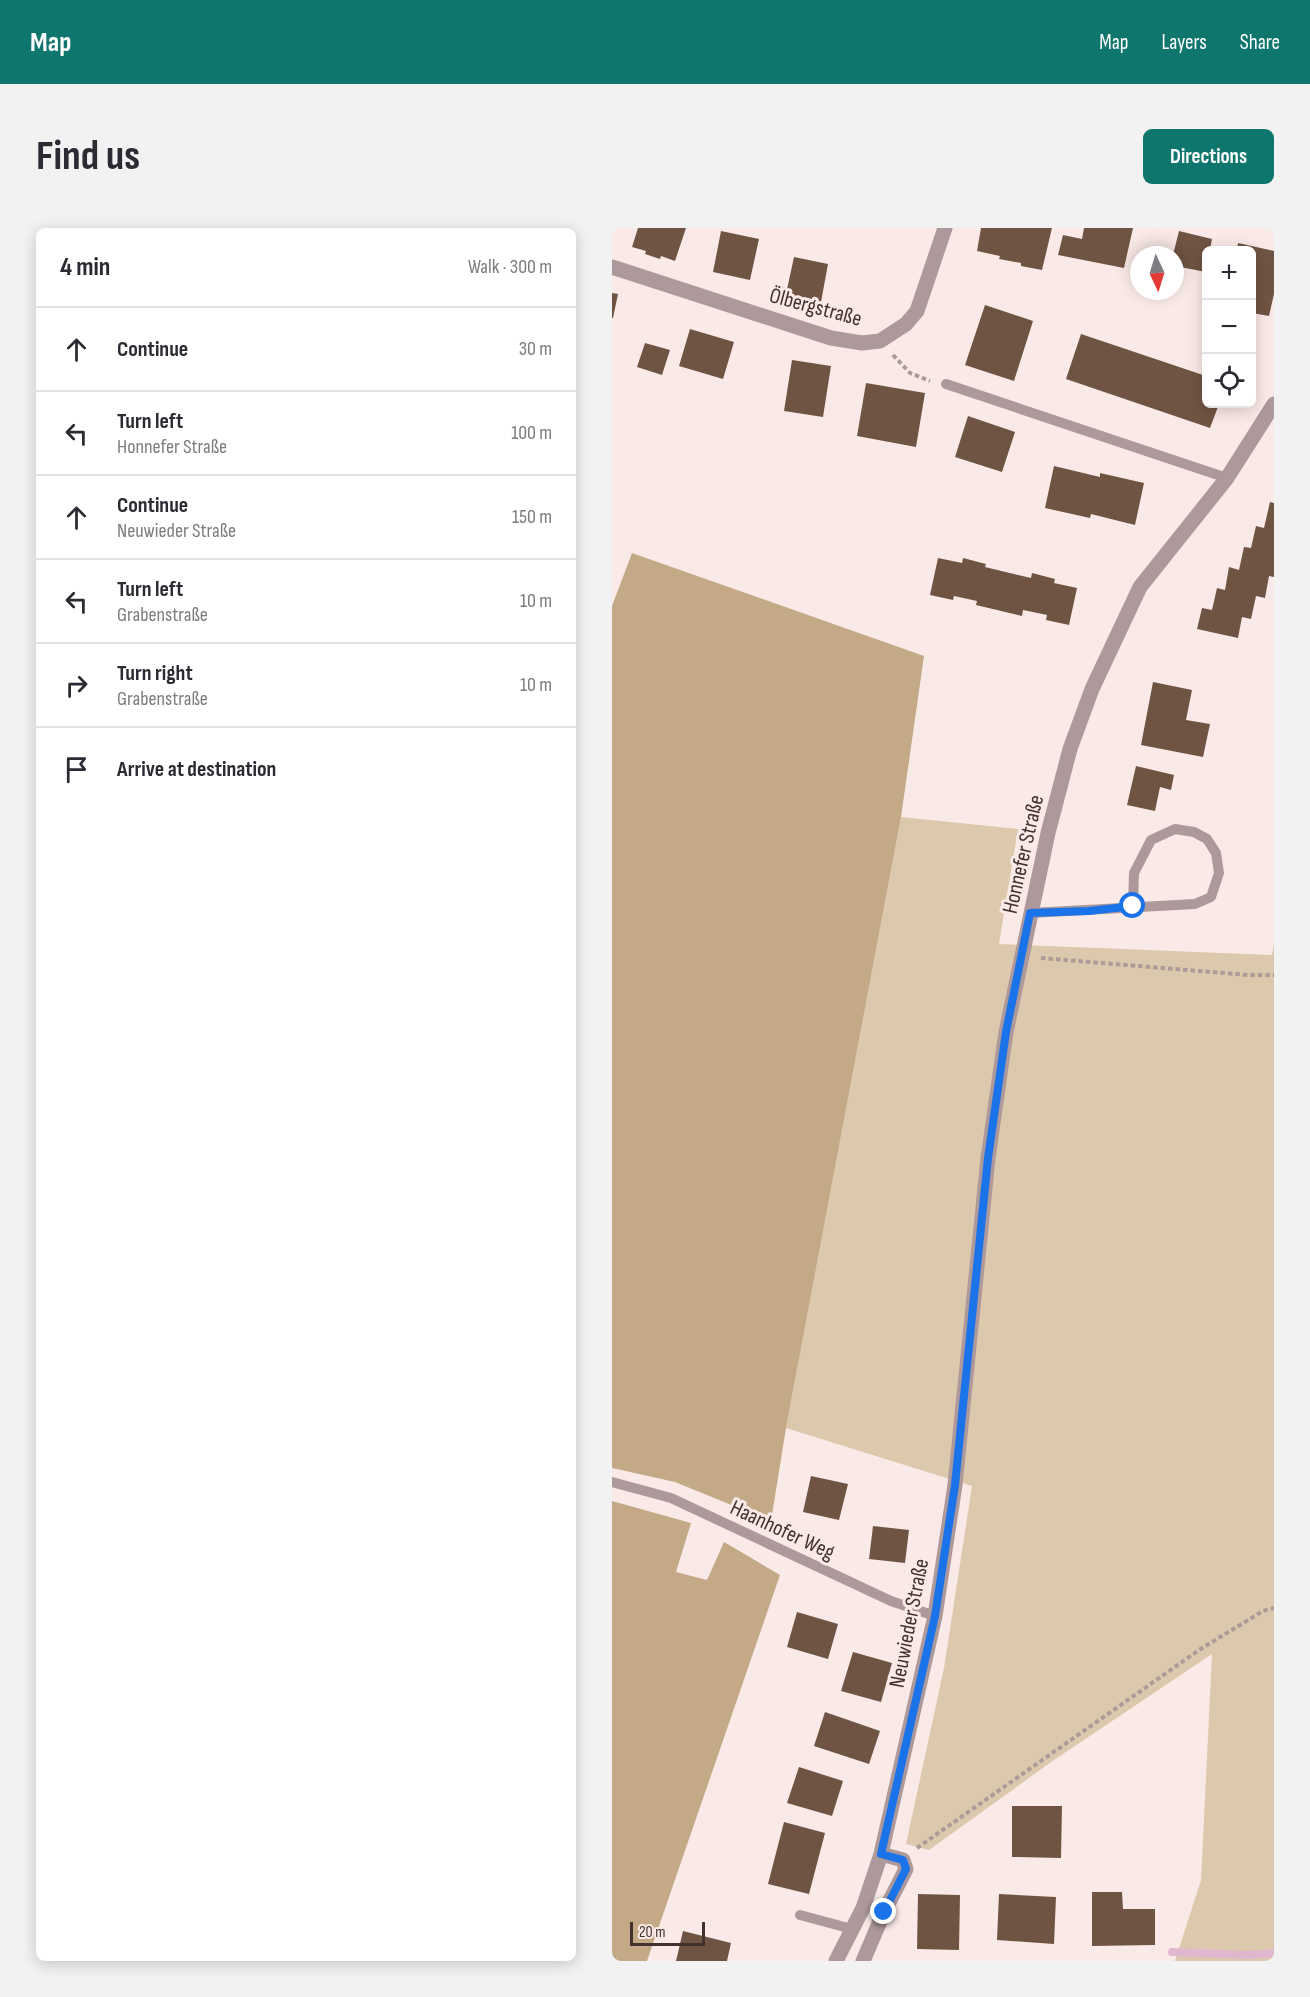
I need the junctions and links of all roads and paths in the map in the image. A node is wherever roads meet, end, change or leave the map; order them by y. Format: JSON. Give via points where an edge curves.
{"nodes":[{"id":1,"x":945,"y":228,"type":"edge"},
{"id":2,"x":612,"y":267,"type":"edge"},
{"id":3,"x":880,"y":340,"type":"junction"},
{"id":4,"x":929,"y":381,"type":"dead end"},
{"id":5,"x":946,"y":384,"type":"dead end"},
{"id":6,"x":1274,"y":404,"type":"edge"},
{"id":7,"x":1227,"y":478,"type":"junction"},
{"id":8,"x":1133,"y":906,"type":"junction"},
{"id":9,"x":1030,"y":913,"type":"junction"},
{"id":10,"x":1022,"y":956,"type":"junction"},
{"id":11,"x":1274,"y":975,"type":"edge"},
{"id":12,"x":976,"y":1282,"type":"joint"},
{"id":13,"x":612,"y":1482,"type":"edge"},
{"id":14,"x":1274,"y":1608,"type":"edge"},
{"id":15,"x":935,"y":1616,"type":"junction"},
{"id":16,"x":881,"y":1854,"type":"junction"},
{"id":17,"x":900,"y":1859,"type":"junction"},
{"id":18,"x":800,"y":1915,"type":"dead end"},
{"id":19,"x":852,"y":1929,"type":"junction"},
{"id":20,"x":836,"y":1961,"type":"edge"},
{"id":21,"x":863,"y":1961,"type":"edge"}],
"edges":[{"from":1,"to":3,"type":"street","name":"Ölbergstraße","via":[[917,311],[906,324]]},
{"from":2,"to":3,"type":"street","name":"Ölbergstraße","via":[[831,338],[862,343]]},
{"from":3,"to":4,"type":"path","via":[[910,373]]},
{"from":5,"to":7,"type":"lane"},
{"from":6,"to":7,"type":"street","name":"Honnefer Straße"},
{"from":7,"to":9,"type":"street","name":"Honnefer Straße","via":[[1140,586],[1092,689],[1070,749]]},
{"from":8,"to":8,"type":"lane","via":[[1195,904],[1211,897],[1219,873],[1216,853],[1207,840],[1194,832],[1175,829],[1151,840],[1134,873]]},
{"from":8,"to":9,"type":"lane"},
{"from":9,"to":10,"type":"street","name":"Honnefer Straße"},
{"from":10,"to":11,"type":"path"},
{"from":10,"to":12,"type":"street","name":"Honnefer Straße","via":[[1006,1032],[988,1158]]},
{"from":12,"to":15,"type":"street","name":"Neuwieder Straße","via":[[955,1485]]},
{"from":13,"to":15,"type":"lane","name":"Haanhofer Weg","via":[[671,1498],[891,1601]]},
{"from":14,"to":17,"type":"path","via":[[1199,1650]]},
{"from":15,"to":16,"type":"street","name":"Neuwieder Straße"},
{"from":16,"to":17,"type":"street"},
{"from":16,"to":19,"type":"street","name":"Neuwieder Straße"},
{"from":17,"to":21,"type":"street","via":[[905,1864],[905,1874]]},
{"from":18,"to":19,"type":"lane"},
{"from":19,"to":20,"type":"street","name":"Neuwieder Straße"}]}
